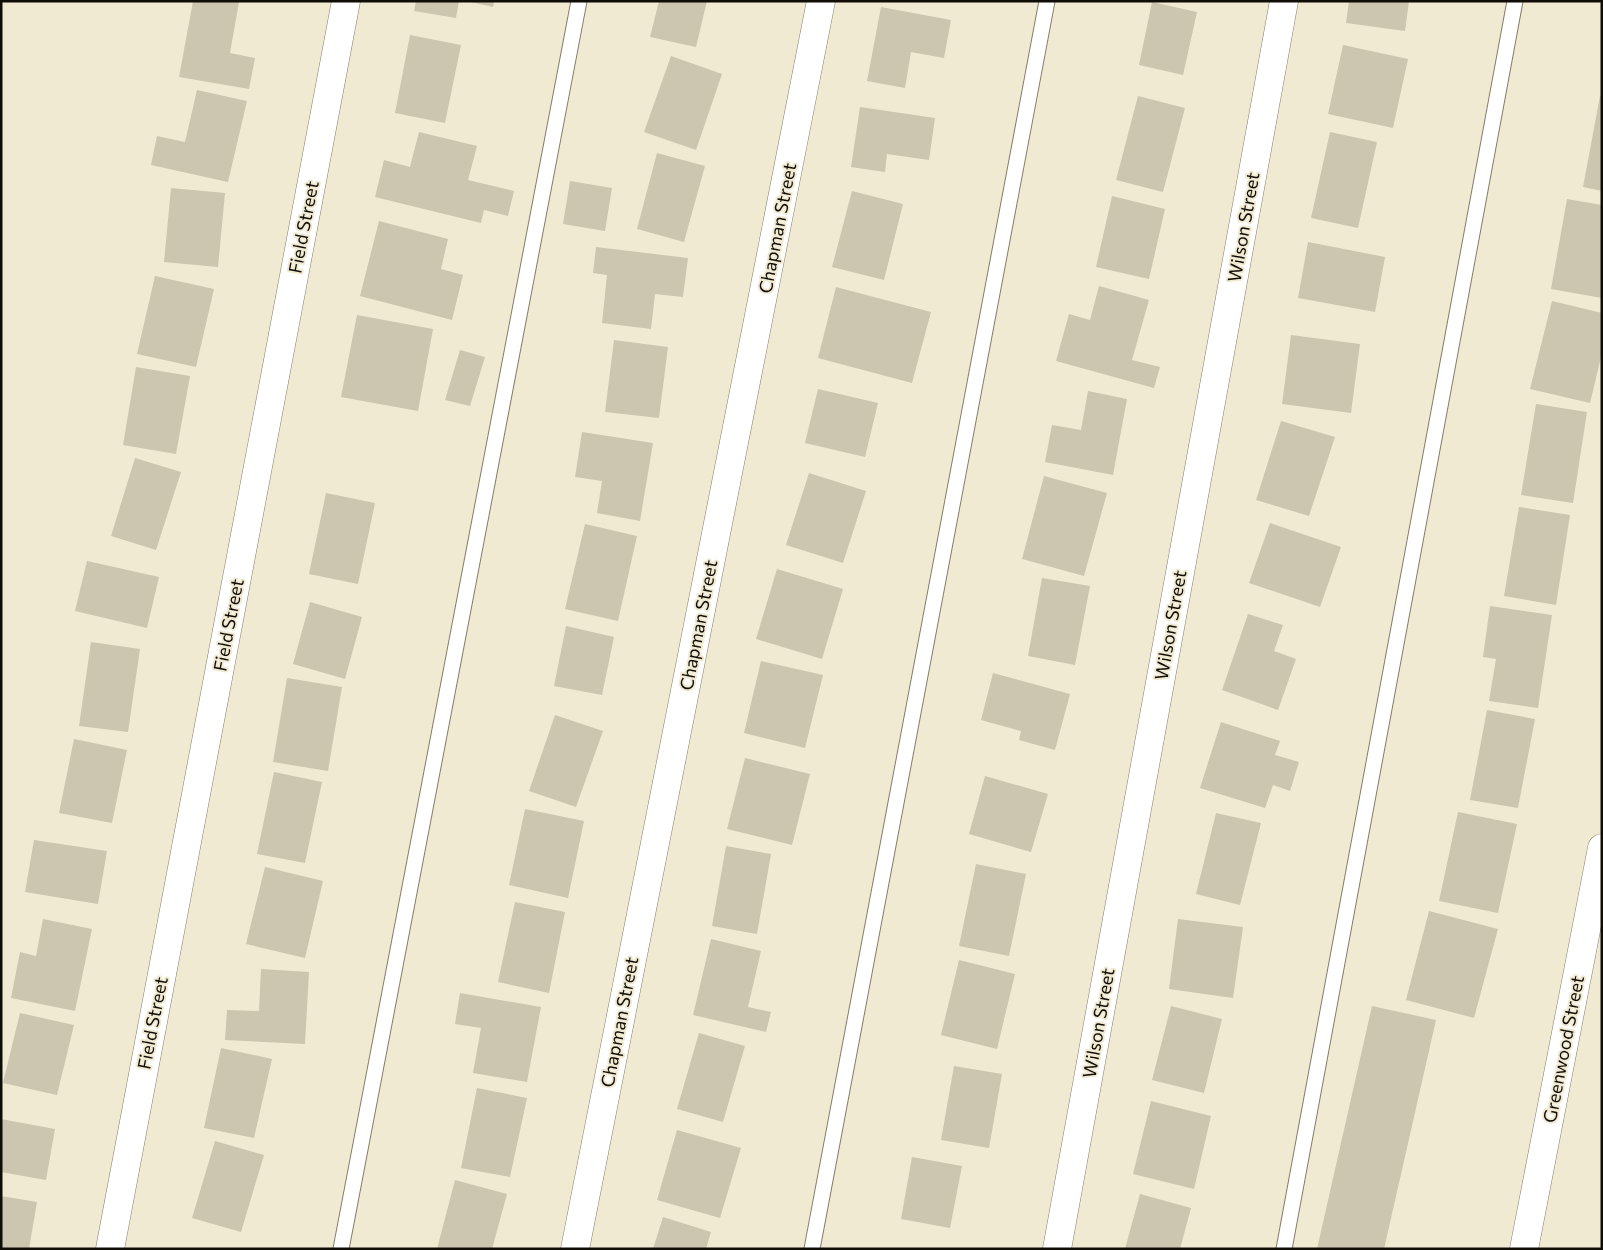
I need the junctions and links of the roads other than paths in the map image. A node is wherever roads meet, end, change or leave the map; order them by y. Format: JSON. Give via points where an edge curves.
{"nodes":[{"id":1,"x":346,"y":1,"type":"edge"},
{"id":2,"x":579,"y":1,"type":"edge"},
{"id":3,"x":822,"y":1,"type":"edge"},
{"id":4,"x":1047,"y":1,"type":"edge"},
{"id":5,"x":1284,"y":1,"type":"edge"},
{"id":6,"x":1514,"y":1,"type":"edge"},
{"id":7,"x":1602,"y":848,"type":"edge"},
{"id":8,"x":110,"y":1249,"type":"edge"},
{"id":9,"x":341,"y":1249,"type":"edge"},
{"id":10,"x":575,"y":1249,"type":"edge"},
{"id":11,"x":812,"y":1249,"type":"edge"},
{"id":12,"x":1057,"y":1249,"type":"edge"},
{"id":13,"x":1284,"y":1249,"type":"edge"},
{"id":14,"x":1524,"y":1249,"type":"edge"}],
"edges":[{"from":1,"to":8,"type":"street","name":"Field Street"},
{"from":2,"to":9,"type":"lane"},
{"from":3,"to":10,"type":"street","name":"Chapman Street"},
{"from":4,"to":11,"type":"lane"},
{"from":5,"to":12,"type":"street","name":"Wilson Street"},
{"from":6,"to":13,"type":"lane"},
{"from":7,"to":14,"type":"street","name":"Greenwood Street"}]}
